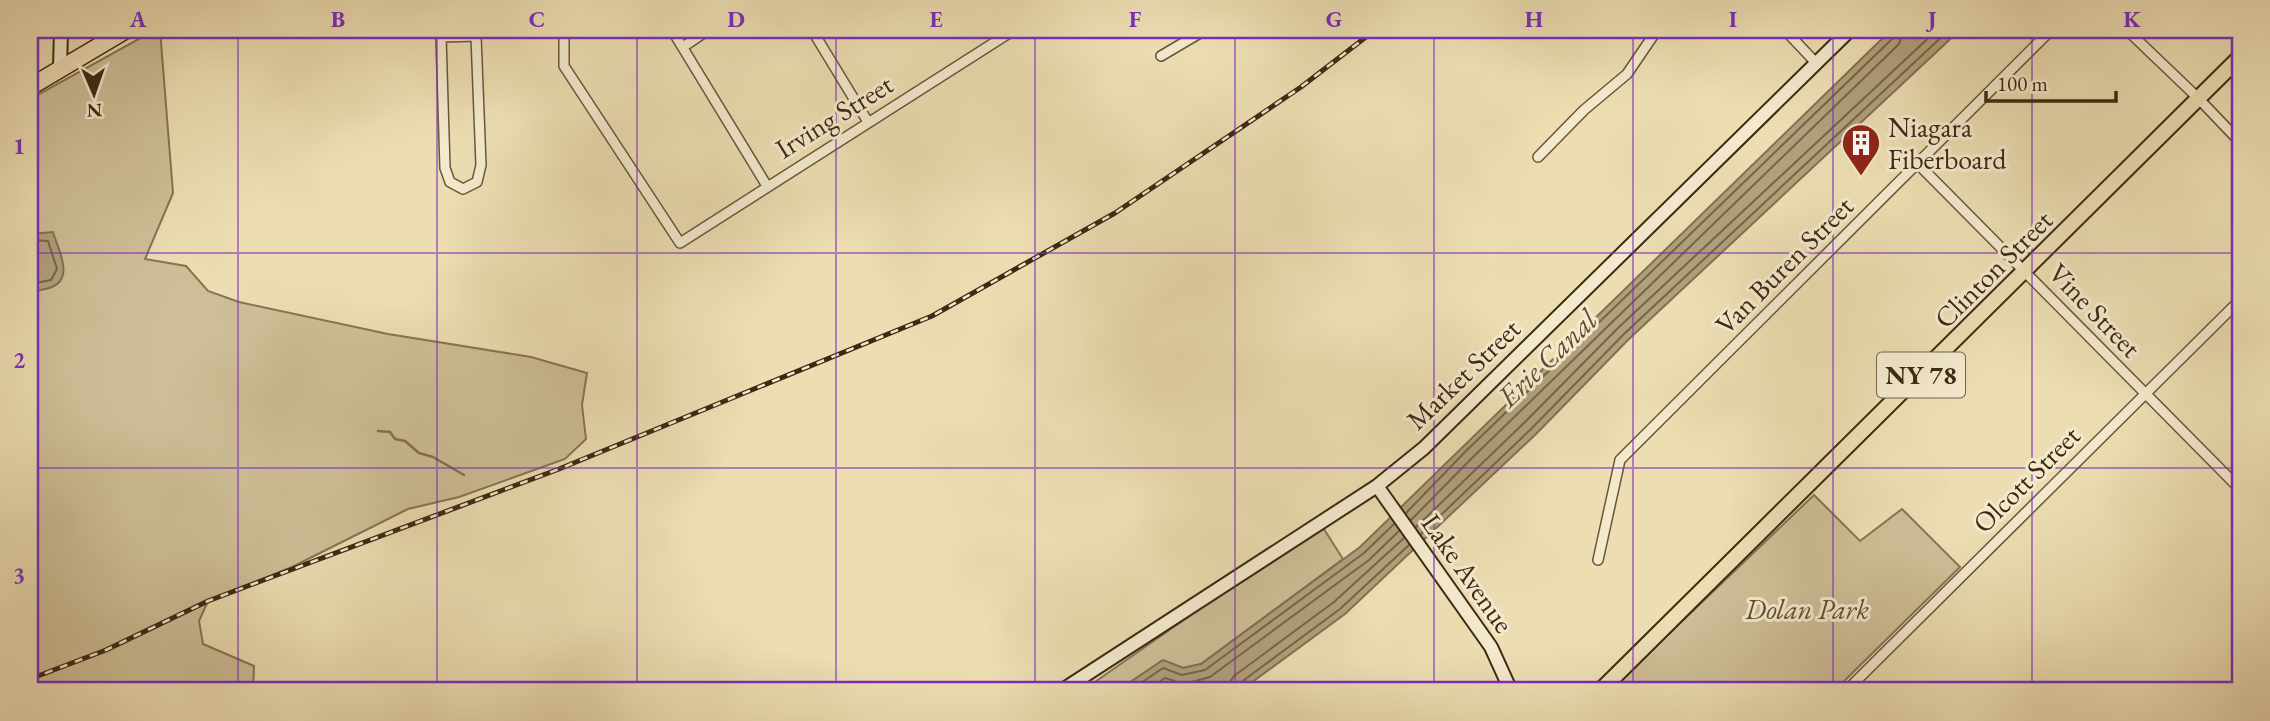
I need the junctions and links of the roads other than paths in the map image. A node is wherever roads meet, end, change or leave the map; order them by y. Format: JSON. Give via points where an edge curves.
{"nodes":[{"id":1,"x":61,"y":30,"type":"edge"},
{"id":2,"x":126,"y":30,"type":"edge"},
{"id":3,"x":564,"y":30,"type":"edge"},
{"id":4,"x":672,"y":30,"type":"edge"},
{"id":5,"x":708,"y":30,"type":"edge"},
{"id":6,"x":812,"y":30,"type":"edge"},
{"id":7,"x":1014,"y":30,"type":"edge"},
{"id":8,"x":1205,"y":30,"type":"edge"},
{"id":9,"x":1657,"y":30,"type":"edge"},
{"id":10,"x":1785,"y":30,"type":"edge"},
{"id":11,"x":1850,"y":30,"type":"edge"},
{"id":12,"x":2051,"y":30,"type":"edge"},
{"id":13,"x":2127,"y":30,"type":"edge"},
{"id":14,"x":439,"y":33,"type":"edge"},
{"id":15,"x":478,"y":33,"type":"edge"},
{"id":16,"x":683,"y":47,"type":"junction"},
{"id":17,"x":1161,"y":56,"type":"dead end"},
{"id":18,"x":2240,"y":57,"type":"edge"},
{"id":19,"x":1816,"y":63,"type":"junction"},
{"id":20,"x":60,"y":68,"type":"junction"},
{"id":21,"x":30,"y":86,"type":"edge"},
{"id":22,"x":2198,"y":98,"type":"junction"},
{"id":23,"x":868,"y":122,"type":"junction"},
{"id":24,"x":2240,"y":142,"type":"edge"},
{"id":25,"x":1538,"y":158,"type":"dead end"},
{"id":26,"x":1918,"y":164,"type":"junction"},
{"id":27,"x":767,"y":186,"type":"junction"},
{"id":28,"x":2026,"y":271,"type":"junction"},
{"id":29,"x":2240,"y":300,"type":"edge"},
{"id":30,"x":2144,"y":394,"type":"junction"},
{"id":31,"x":1377,"y":486,"type":"junction"},
{"id":32,"x":2240,"y":489,"type":"edge"},
{"id":33,"x":1598,"y":560,"type":"dead end"},
{"id":34,"x":1061,"y":691,"type":"edge"},
{"id":35,"x":1511,"y":691,"type":"edge"},
{"id":36,"x":1600,"y":691,"type":"edge"},
{"id":37,"x":1846,"y":691,"type":"edge"}],
"edges":[{"from":1,"to":20,"type":"street"},
{"from":2,"to":20,"type":"highway"},
{"from":3,"to":27,"type":"street","name":"Irving Street","via":[[564,66],[680,243]]},
{"from":4,"to":16,"type":"street"},
{"from":5,"to":16,"type":"street"},
{"from":6,"to":23,"type":"street"},
{"from":7,"to":23,"type":"street","name":"Irving Street"},
{"from":8,"to":17,"type":"street"},
{"from":9,"to":25,"type":"street","via":[[1627,74]]},
{"from":10,"to":19,"type":"street"},
{"from":11,"to":19,"type":"street","name":"Market Street"},
{"from":12,"to":26,"type":"street","name":"Van Buren Street"},
{"from":13,"to":22,"type":"street"},
{"from":14,"to":15,"type":"street"},
{"from":14,"to":15,"type":"street","via":[[445,168],[450,182],[463,189],[477,182],[481,165]]},
{"from":16,"to":27,"type":"street"},
{"from":18,"to":22,"type":"main road","name":"Clinton Street","number":"NY 78"},
{"from":19,"to":31,"type":"street","name":"Market Street","via":[[1424,448]]},
{"from":20,"to":21,"type":"highway"},
{"from":22,"to":24,"type":"street"},
{"from":22,"to":28,"type":"main road","name":"Clinton Street","number":"NY 78"},
{"from":23,"to":27,"type":"street","name":"Irving Street"},
{"from":26,"to":28,"type":"street","name":"Vine Street"},
{"from":26,"to":33,"type":"street","name":"Van Buren Street","via":[[1620,460]]},
{"from":28,"to":30,"type":"street","name":"Vine Street"},
{"from":28,"to":36,"type":"main road","name":"Clinton Street","number":"NY 78"},
{"from":29,"to":30,"type":"street","name":"Olcott Street"},
{"from":30,"to":32,"type":"street","name":"Vine Street"},
{"from":30,"to":37,"type":"street","name":"Olcott Street"},
{"from":31,"to":34,"type":"street","name":"Market Street"},
{"from":31,"to":35,"type":"street","name":"Lake Avenue","via":[[1491,647]]}]}
